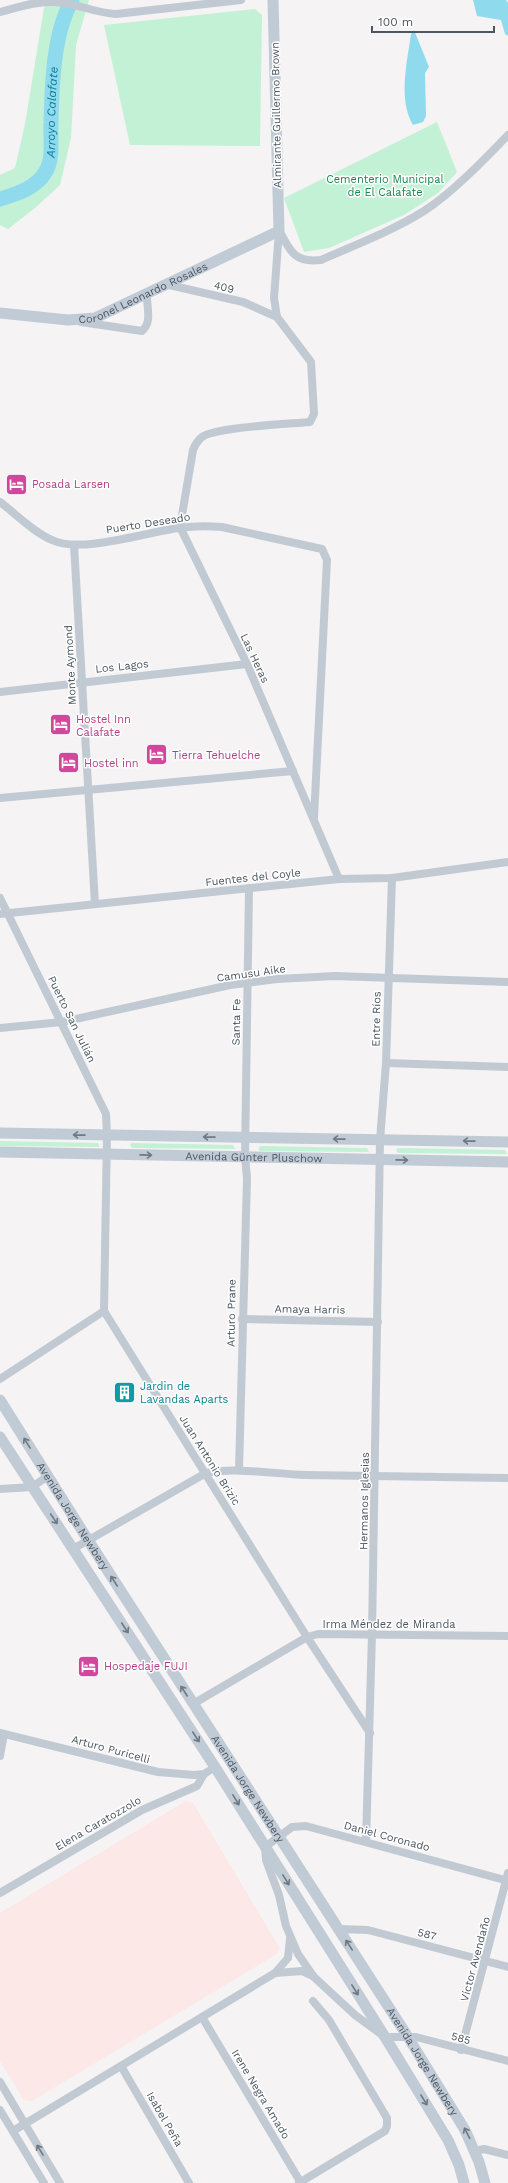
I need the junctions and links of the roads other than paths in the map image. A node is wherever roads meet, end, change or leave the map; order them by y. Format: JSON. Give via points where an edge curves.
{"nodes":[{"id":1,"x":242,"y":0,"type":"edge"},
{"id":2,"x":273,"y":0,"type":"edge"},
{"id":3,"x":0,"y":12,"type":"edge"},
{"id":4,"x":508,"y":135,"type":"edge"},
{"id":5,"x":279,"y":231,"type":"junction"},
{"id":6,"x":165,"y":284,"type":"junction"},
{"id":7,"x":147,"y":293,"type":"junction"},
{"id":8,"x":0,"y":313,"type":"edge"},
{"id":9,"x":277,"y":317,"type":"junction"},
{"id":10,"x":68,"y":320,"type":"junction"},
{"id":11,"x":0,"y":502,"type":"edge"},
{"id":12,"x":180,"y":527,"type":"junction"},
{"id":13,"x":74,"y":545,"type":"junction"},
{"id":14,"x":247,"y":664,"type":"junction"},
{"id":15,"x":82,"y":682,"type":"junction"},
{"id":16,"x":0,"y":692,"type":"edge"},
{"id":17,"x":293,"y":770,"type":"junction"},
{"id":18,"x":88,"y":790,"type":"junction"},
{"id":19,"x":0,"y":798,"type":"edge"},
{"id":20,"x":314,"y":820,"type":"junction"},
{"id":21,"x":508,"y":862,"type":"edge"},
{"id":22,"x":392,"y":878,"type":"junction"},
{"id":23,"x":339,"y":879,"type":"junction"},
{"id":24,"x":248,"y":888,"type":"junction"},
{"id":25,"x":0,"y":898,"type":"edge"},
{"id":26,"x":95,"y":904,"type":"junction"},
{"id":27,"x":9,"y":913,"type":"junction"},
{"id":28,"x":0,"y":914,"type":"edge"},
{"id":29,"x":388,"y":977,"type":"junction"},
{"id":30,"x":247,"y":982,"type":"junction"},
{"id":31,"x":508,"y":982,"type":"edge"},
{"id":32,"x":62,"y":1022,"type":"junction"},
{"id":33,"x":0,"y":1028,"type":"edge"},
{"id":34,"x":386,"y":1063,"type":"junction"},
{"id":35,"x":508,"y":1067,"type":"edge"},
{"id":36,"x":0,"y":1133,"type":"edge"},
{"id":37,"x":107,"y":1135,"type":"junction"},
{"id":38,"x":245,"y":1137,"type":"junction"},
{"id":39,"x":380,"y":1140,"type":"junction"},
{"id":40,"x":508,"y":1142,"type":"edge"},
{"id":41,"x":0,"y":1152,"type":"edge"},
{"id":42,"x":107,"y":1154,"type":"junction"},
{"id":43,"x":245,"y":1157,"type":"junction"},
{"id":44,"x":381,"y":1160,"type":"junction"},
{"id":45,"x":508,"y":1162,"type":"edge"},
{"id":46,"x":104,"y":1311,"type":"junction"},
{"id":47,"x":242,"y":1319,"type":"junction"},
{"id":48,"x":378,"y":1322,"type":"junction"},
{"id":49,"x":0,"y":1379,"type":"edge"},
{"id":50,"x":0,"y":1400,"type":"edge"},
{"id":51,"x":0,"y":1437,"type":"edge"},
{"id":52,"x":240,"y":1470,"type":"junction"},
{"id":53,"x":206,"y":1473,"type":"junction"},
{"id":54,"x":48,"y":1476,"type":"junction"},
{"id":55,"x":375,"y":1476,"type":"junction"},
{"id":56,"x":508,"y":1478,"type":"edge"},
{"id":57,"x":32,"y":1487,"type":"junction"},
{"id":58,"x":0,"y":1489,"type":"edge"},
{"id":59,"x":88,"y":1540,"type":"junction"},
{"id":60,"x":73,"y":1548,"type":"junction"},
{"id":61,"x":372,"y":1634,"type":"junction"},
{"id":62,"x":508,"y":1636,"type":"edge"},
{"id":63,"x":307,"y":1637,"type":"junction"},
{"id":64,"x":193,"y":1704,"type":"junction"},
{"id":65,"x":370,"y":1733,"type":"junction"},
{"id":66,"x":2,"y":1734,"type":"edge"},
{"id":67,"x":0,"y":1756,"type":"edge"},
{"id":68,"x":215,"y":1767,"type":"junction"},
{"id":69,"x":204,"y":1774,"type":"junction"},
{"id":70,"x":278,"y":1836,"type":"junction"},
{"id":71,"x":366,"y":1842,"type":"junction"},
{"id":72,"x":265,"y":1847,"type":"junction"},
{"id":73,"x":508,"y":1878,"type":"edge"},
{"id":74,"x":0,"y":1893,"type":"edge"},
{"id":75,"x":338,"y":1928,"type":"junction"},
{"id":76,"x":289,"y":1935,"type":"junction"},
{"id":77,"x":486,"y":1961,"type":"junction"},
{"id":78,"x":508,"y":1968,"type":"edge"},
{"id":79,"x":275,"y":1972,"type":"junction"},
{"id":80,"x":314,"y":1977,"type":"junction"},
{"id":81,"x":313,"y":2000,"type":"dead end"},
{"id":82,"x":202,"y":2017,"type":"junction"},
{"id":83,"x":385,"y":2037,"type":"junction"},
{"id":84,"x":408,"y":2037,"type":"junction"},
{"id":85,"x":461,"y":2050,"type":"junction"},
{"id":86,"x":508,"y":2062,"type":"edge"},
{"id":87,"x":121,"y":2066,"type":"junction"},
{"id":88,"x":0,"y":2082,"type":"edge"},
{"id":89,"x":0,"y":2110,"type":"edge"},
{"id":90,"x":6,"y":2120,"type":"junction"},
{"id":91,"x":25,"y":2124,"type":"junction"},
{"id":92,"x":0,"y":2127,"type":"edge"},
{"id":93,"x":13,"y":2131,"type":"junction"},
{"id":94,"x":475,"y":2151,"type":"junction"},
{"id":95,"x":508,"y":2155,"type":"edge"},
{"id":96,"x":44,"y":2183,"type":"edge"},
{"id":97,"x":60,"y":2183,"type":"edge"},
{"id":98,"x":189,"y":2183,"type":"edge"},
{"id":99,"x":300,"y":2183,"type":"edge"},
{"id":100,"x":464,"y":2183,"type":"edge"},
{"id":101,"x":485,"y":2183,"type":"edge"}],
"edges":[{"from":1,"to":3,"type":"street","via":[[116,14],[102,14],[80,7],[39,2]]},
{"from":2,"to":5,"type":"street","name":"Almirante Guillermo Brown"},
{"from":4,"to":5,"type":"street","via":[[425,210],[322,260],[298,258],[288,248]]},
{"from":5,"to":6,"type":"street","name":"Coronel Leonardo Rosales"},
{"from":5,"to":9,"type":"street","via":[[274,298]]},
{"from":6,"to":7,"type":"street","name":"Coronel Leonardo Rosales"},
{"from":6,"to":9,"type":"street","name":"409","via":[[243,302]]},
{"from":7,"to":10,"type":"street","name":"Coronel Leonardo Rosales","via":[[95,318]]},
{"from":7,"to":10,"type":"street","via":[[149,318],[147,327],[142,331]]},
{"from":8,"to":10,"type":"street","name":"Coronel Leonardo Rosales"},
{"from":9,"to":12,"type":"street","via":[[312,362],[314,414],[310,422],[220,431],[202,437],[196,444]]},
{"from":11,"to":13,"type":"street","name":"Puerto Deseado","via":[[52,540]]},
{"from":12,"to":13,"type":"street","name":"Puerto Deseado"},
{"from":12,"to":14,"type":"street","name":"Las Heras"},
{"from":12,"to":20,"type":"street","name":"Puerto Deseado","via":[[222,527],[322,549],[327,560]]},
{"from":13,"to":15,"type":"street","name":"Monte Aymond"},
{"from":14,"to":15,"type":"street","name":"Los Lagos"},
{"from":14,"to":17,"type":"street","name":"Las Heras"},
{"from":15,"to":16,"type":"street","name":"Los Lagos"},
{"from":15,"to":18,"type":"street","name":"Monte Aymond"},
{"from":17,"to":18,"type":"street"},
{"from":17,"to":20,"type":"street","name":"Las Heras"},
{"from":18,"to":19,"type":"street"},
{"from":18,"to":26,"type":"street","name":"Monte Aymond"},
{"from":20,"to":23,"type":"street","name":"Las Heras"},
{"from":21,"to":22,"type":"street","name":"Fuentes del Coyle"},
{"from":22,"to":23,"type":"street","name":"Fuentes del Coyle"},
{"from":22,"to":29,"type":"street","name":"Entre Ríos"},
{"from":23,"to":24,"type":"street","name":"Fuentes del Coyle"},
{"from":24,"to":26,"type":"street","name":"Fuentes del Coyle"},
{"from":24,"to":30,"type":"street","name":"Santa Fe"},
{"from":25,"to":27,"type":"street","name":"Puerto San Julián"},
{"from":26,"to":27,"type":"street","name":"Fuentes del Coyle"},
{"from":27,"to":28,"type":"street","name":"Fuentes del Coyle"},
{"from":27,"to":32,"type":"street","name":"Puerto San Julián"},
{"from":29,"to":30,"type":"street","name":"Camusu Aike","via":[[334,976]]},
{"from":29,"to":31,"type":"street","name":"Camusu Aike"},
{"from":29,"to":34,"type":"street","name":"Entre Ríos"},
{"from":30,"to":32,"type":"street","name":"Camusu Aike"},
{"from":30,"to":38,"type":"street","name":"Santa Fe"},
{"from":32,"to":33,"type":"street","name":"Camusu Aike"},
{"from":32,"to":37,"type":"street","name":"Puerto San Julián","via":[[104,1110]]},
{"from":34,"to":35,"type":"street"},
{"from":34,"to":39,"type":"street","name":"Entre Ríos"},
{"from":37,"to":36,"type":"street","name":"Avenida Günter Pluschow","one_way":true},
{"from":38,"to":37,"type":"street","name":"Avenida Günter Pluschow","one_way":true},
{"from":37,"to":42,"type":"street","name":"Puerto San Julián"},
{"from":39,"to":38,"type":"street","name":"Avenida Günter Pluschow","one_way":true},
{"from":38,"to":43,"type":"street","name":"Santa Fe"},
{"from":40,"to":39,"type":"street","name":"Avenida Günter Pluschow","one_way":true},
{"from":39,"to":44,"type":"street","name":"Entre Ríos"},
{"from":41,"to":42,"type":"street","name":"Avenida Günter Pluschow"},
{"from":42,"to":43,"type":"street","name":"Avenida Günter Pluschow","one_way":true},
{"from":42,"to":46,"type":"street"},
{"from":43,"to":44,"type":"street","name":"Avenida Günter Pluschow"},
{"from":43,"to":47,"type":"street","name":"Arturo Prane","via":[[247,1178]]},
{"from":44,"to":45,"type":"street","name":"Avenida Günter Pluschow","one_way":true},
{"from":44,"to":48,"type":"street","name":"Hermanos Iglesias"},
{"from":46,"to":49,"type":"street"},
{"from":46,"to":53,"type":"street","name":"Juan Antonio Brizic"},
{"from":47,"to":48,"type":"street","name":"Amaya Harris"},
{"from":47,"to":52,"type":"street","name":"Arturo Prane"},
{"from":48,"to":55,"type":"street","name":"Hermanos Iglesias"},
{"from":54,"to":50,"type":"street","name":"Avenida Jorge Newbery","one_way":true},
{"from":51,"to":57,"type":"street","name":"Avenida Jorge Newbery"},
{"from":52,"to":53,"type":"street"},
{"from":52,"to":55,"type":"street","via":[[279,1474]]},
{"from":53,"to":59,"type":"street"},
{"from":53,"to":63,"type":"street","name":"Juan Antonio Brizic"},
{"from":54,"to":57,"type":"street"},
{"from":54,"to":59,"type":"street","name":"Avenida Jorge Newbery"},
{"from":55,"to":56,"type":"street"},
{"from":55,"to":61,"type":"street","name":"Hermanos Iglesias"},
{"from":57,"to":58,"type":"street"},
{"from":57,"to":60,"type":"street","name":"Avenida Jorge Newbery","one_way":true},
{"from":59,"to":60,"type":"street"},
{"from":64,"to":59,"type":"street","name":"Avenida Jorge Newbery","one_way":true},
{"from":60,"to":68,"type":"street","name":"Avenida Jorge Newbery","one_way":true},
{"from":61,"to":62,"type":"street","name":"Irma Méndez de Miranda"},
{"from":61,"to":63,"type":"street","name":"Irma Méndez de Miranda","via":[[318,1634]]},
{"from":61,"to":65,"type":"street","name":"Hermanos Iglesias"},
{"from":63,"to":64,"type":"street","name":"Irma Méndez de Miranda"},
{"from":63,"to":65,"type":"street","name":"Juan Antonio Brizic"},
{"from":64,"to":70,"type":"street","name":"Avenida Jorge Newbery"},
{"from":65,"to":71,"type":"street","name":"Hermanos Iglesias"},
{"from":66,"to":67,"type":"street"},
{"from":66,"to":69,"type":"street","name":"Arturo Puricelli","via":[[145,1770],[179,1775]]},
{"from":68,"to":69,"type":"street"},
{"from":68,"to":72,"type":"street","name":"Avenida Jorge Newbery","one_way":true},
{"from":69,"to":74,"type":"street","name":"Elena Caratozzolo","via":[[197,1786],[142,1810]]},
{"from":70,"to":71,"type":"street","name":"Daniel Coronado","via":[[300,1826]]},
{"from":70,"to":72,"type":"street","name":"Daniel Coronado"},
{"from":70,"to":75,"type":"street","name":"Avenida Jorge Newbery"},
{"from":71,"to":73,"type":"street","name":"Daniel Coronado"},
{"from":72,"to":76,"type":"street","via":[[266,1860]]},
{"from":72,"to":83,"type":"street","name":"Avenida Jorge Newbery","one_way":true},
{"from":73,"to":77,"type":"street","name":"Víctor Avendaño"},
{"from":75,"to":77,"type":"street","name":"587","via":[[368,1930]]},
{"from":84,"to":75,"type":"street","name":"Avenida Jorge Newbery","one_way":true},
{"from":76,"to":79,"type":"street","via":[[288,1958]]},
{"from":76,"to":80,"type":"street"},
{"from":77,"to":78,"type":"street","name":"587"},
{"from":77,"to":85,"type":"street","name":"Víctor Avendaño"},
{"from":79,"to":80,"type":"street","via":[[302,1971]]},
{"from":79,"to":82,"type":"street"},
{"from":80,"to":83,"type":"street","via":[[355,2015]]},
{"from":81,"to":99,"type":"street","via":[[329,2020],[387,2118],[387,2126],[385,2131]]},
{"from":82,"to":87,"type":"street"},
{"from":82,"to":99,"type":"street","name":"Irene Negra Amado"},
{"from":83,"to":84,"type":"street","name":"585"},
{"from":83,"to":100,"type":"street","name":"Avenida Jorge Newbery","one_way":true,"via":[[448,2140],[457,2158]]},
{"from":84,"to":85,"type":"street","name":"585"},
{"from":94,"to":84,"type":"street","name":"Avenida Jorge Newbery","one_way":true,"via":[[460,2120]]},
{"from":85,"to":86,"type":"street","name":"585"},
{"from":87,"to":91,"type":"street"},
{"from":87,"to":98,"type":"street","name":"Isabel Peña"},
{"from":88,"to":91,"type":"street"},
{"from":89,"to":90,"type":"street"},
{"from":90,"to":92,"type":"street"},
{"from":90,"to":93,"type":"street"},
{"from":91,"to":93,"type":"street"},
{"from":97,"to":91,"type":"street","one_way":true},
{"from":93,"to":96,"type":"street"},
{"from":94,"to":95,"type":"street","via":[[484,2149]]},
{"from":94,"to":101,"type":"street","name":"Avenida Jorge Newbery"}]}
